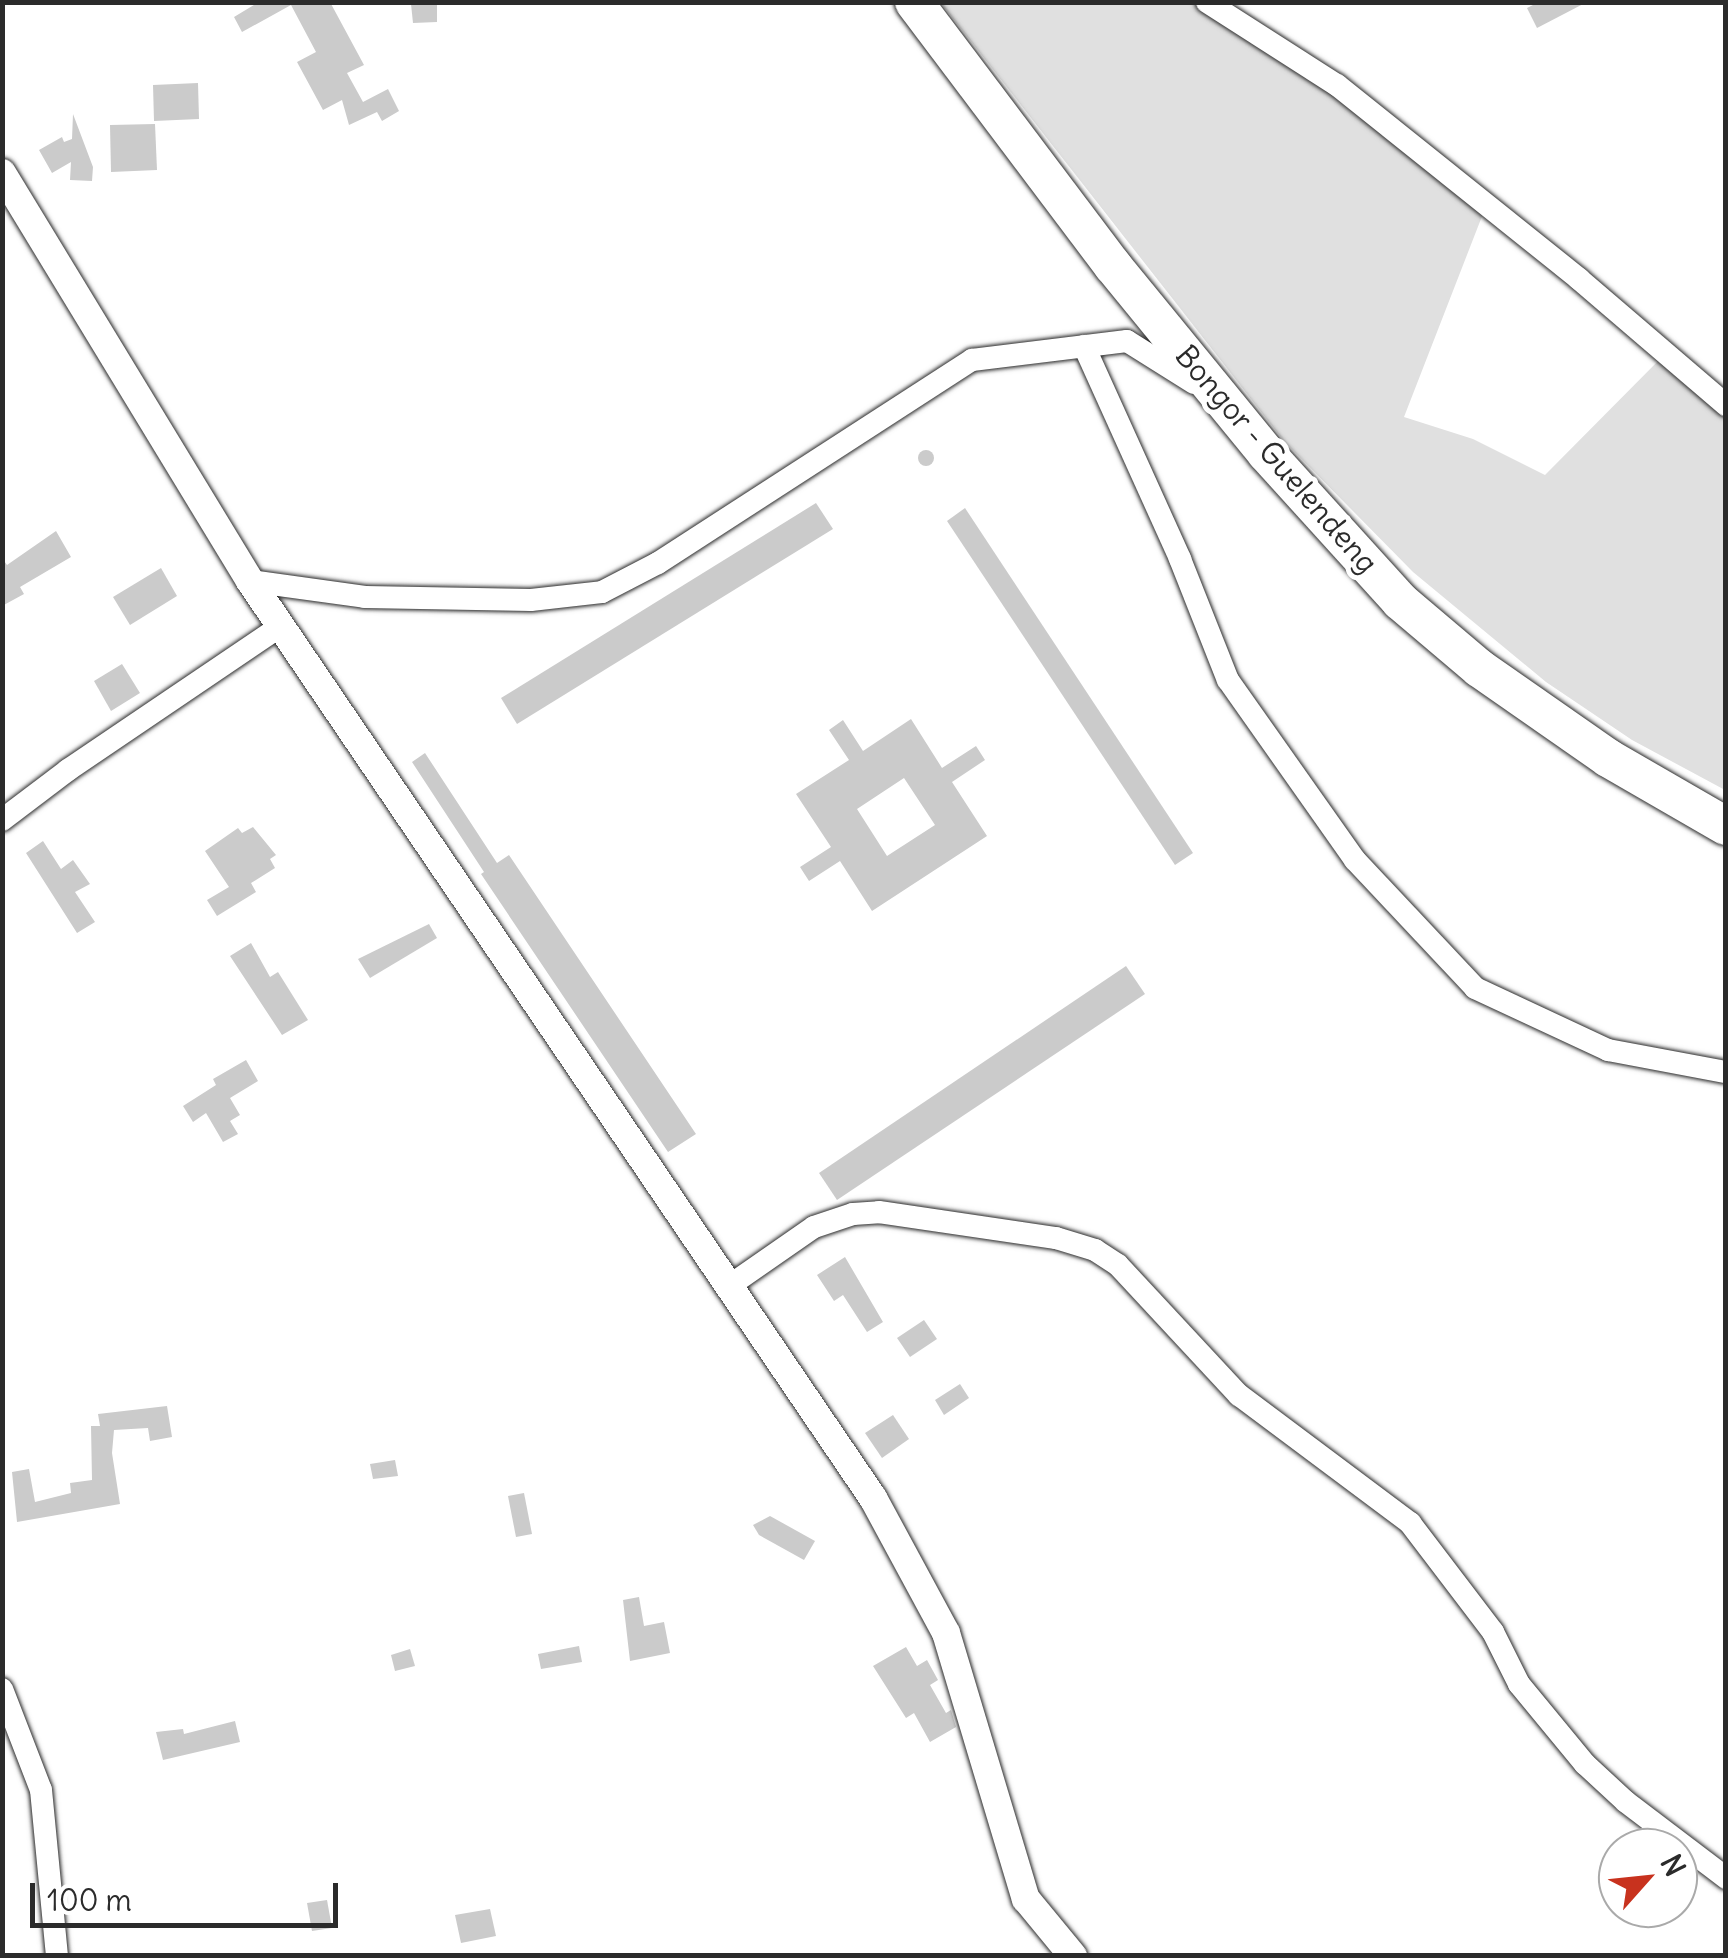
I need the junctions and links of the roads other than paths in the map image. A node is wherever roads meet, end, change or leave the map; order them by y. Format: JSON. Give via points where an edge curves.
{"nodes":[{"id":1,"x":914,"y":2,"type":"edge"},
{"id":2,"x":1207,"y":2,"type":"edge"},
{"id":3,"x":2,"y":173,"type":"edge"},
{"id":4,"x":1084,"y":346,"type":"junction"},
{"id":5,"x":1726,"y":405,"type":"edge"},
{"id":6,"x":1266,"y":453,"type":"junction"},
{"id":7,"x":250,"y":581,"type":"junction"},
{"id":8,"x":281,"y":626,"type":"junction"},
{"id":9,"x":2,"y":820,"type":"edge"},
{"id":10,"x":1726,"y":826,"type":"edge"},
{"id":11,"x":1726,"y":1072,"type":"edge"},
{"id":12,"x":729,"y":1286,"type":"junction"},
{"id":13,"x":2,"y":1689,"type":"edge"},
{"id":14,"x":1726,"y":1878,"type":"edge"},
{"id":15,"x":57,"y":1956,"type":"edge"},
{"id":16,"x":1072,"y":1956,"type":"edge"}],
"edges":[{"from":1,"to":6,"type":"highway","name":"Bongor - Guelendeng","via":[[1113,266]]},
{"from":2,"to":5,"type":"street","via":[[1337,85]]},
{"from":3,"to":7,"type":"street"},
{"from":4,"to":6,"type":"street","via":[[1128,341],[1184,374]]},
{"from":4,"to":7,"type":"street","via":[[972,360],[658,563],[602,592],[532,600],[364,597]]},
{"from":4,"to":11,"type":"street","via":[[1228,680],[1354,860],[1475,988],[1608,1050]]},
{"from":6,"to":10,"type":"highway","name":"Bongor - Guelendeng","via":[[1400,601],[1479,668],[1608,758]]},
{"from":7,"to":8,"type":"street"},
{"from":8,"to":9,"type":"street"},
{"from":8,"to":12,"type":"street"},
{"from":12,"to":14,"type":"street","via":[[814,1227],[853,1214],[879,1212],[1056,1238],[1095,1250],[1118,1264],[1239,1396],[1410,1522],[1493,1632],[1518,1684],[1585,1764]]},
{"from":12,"to":16,"type":"street","via":[[873,1498],[946,1633],[1026,1899]]},
{"from":13,"to":15,"type":"street","via":[[41,1790]]}]}
